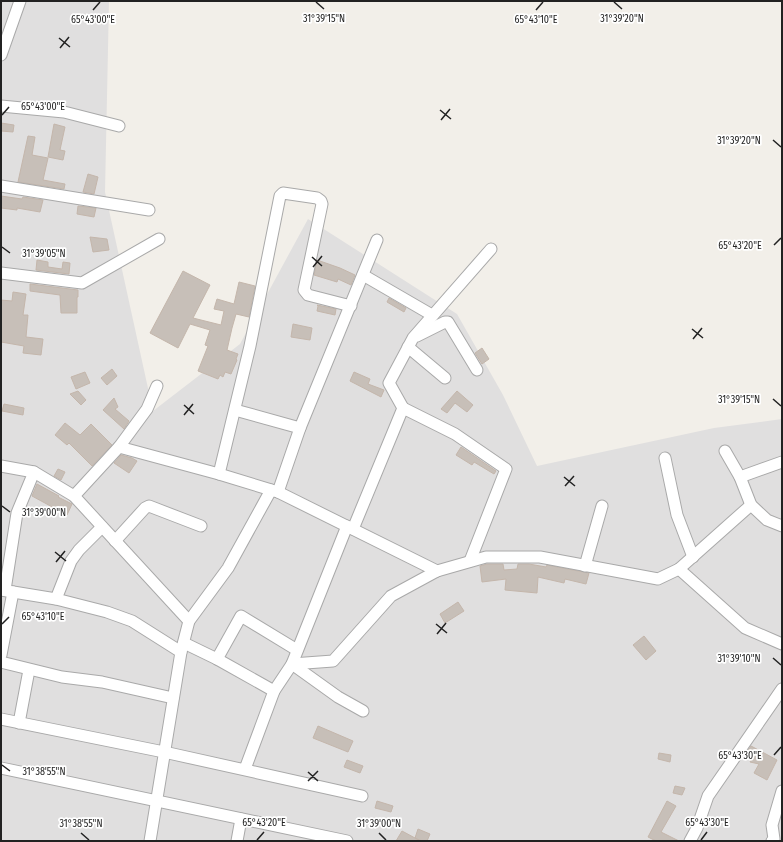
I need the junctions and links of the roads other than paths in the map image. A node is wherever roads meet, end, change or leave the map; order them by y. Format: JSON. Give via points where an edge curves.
{"nodes":[{"id":1,"x":20,"y":1,"type":"edge"},
{"id":2,"x":1,"y":55,"type":"edge"},
{"id":3,"x":1,"y":106,"type":"edge"},
{"id":4,"x":120,"y":126,"type":"dead end"},
{"id":5,"x":1,"y":186,"type":"edge"},
{"id":6,"x":149,"y":210,"type":"dead end"},
{"id":7,"x":159,"y":239,"type":"dead end"},
{"id":8,"x":377,"y":240,"type":"dead end"},
{"id":9,"x":491,"y":249,"type":"dead end"},
{"id":10,"x":1,"y":273,"type":"edge"},
{"id":11,"x":363,"y":275,"type":"junction"},
{"id":12,"x":351,"y":306,"type":"junction"},
{"id":13,"x":432,"y":315,"type":"junction"},
{"id":14,"x":411,"y":342,"type":"junction"},
{"id":15,"x":477,"y":370,"type":"dead end"},
{"id":16,"x":445,"y":378,"type":"dead end"},
{"id":17,"x":157,"y":386,"type":"dead end"},
{"id":18,"x":403,"y":408,"type":"junction"},
{"id":19,"x":235,"y":410,"type":"junction"},
{"id":20,"x":300,"y":428,"type":"junction"},
{"id":21,"x":119,"y":447,"type":"junction"},
{"id":22,"x":725,"y":450,"type":"dead end"},
{"id":23,"x":665,"y":458,"type":"dead end"},
{"id":24,"x":782,"y":462,"type":"edge"},
{"id":25,"x":1,"y":466,"type":"edge"},
{"id":26,"x":34,"y":472,"type":"junction"},
{"id":27,"x":219,"y":474,"type":"junction"},
{"id":28,"x":740,"y":477,"type":"junction"},
{"id":29,"x":275,"y":491,"type":"junction"},
{"id":30,"x":74,"y":496,"type":"junction"},
{"id":31,"x":751,"y":505,"type":"junction"},
{"id":32,"x":602,"y":506,"type":"dead end"},
{"id":33,"x":201,"y":526,"type":"dead end"},
{"id":34,"x":782,"y":526,"type":"edge"},
{"id":35,"x":102,"y":527,"type":"junction"},
{"id":36,"x":350,"y":528,"type":"junction"},
{"id":37,"x":115,"y":541,"type":"junction"},
{"id":38,"x":693,"y":557,"type":"junction"},
{"id":39,"x":470,"y":562,"type":"junction"},
{"id":40,"x":585,"y":566,"type":"junction"},
{"id":41,"x":679,"y":569,"type":"junction"},
{"id":42,"x":437,"y":571,"type":"junction"},
{"id":43,"x":7,"y":591,"type":"edge"},
{"id":44,"x":56,"y":599,"type":"junction"},
{"id":45,"x":189,"y":621,"type":"junction"},
{"id":46,"x":782,"y":644,"type":"edge"},
{"id":47,"x":182,"y":647,"type":"junction"},
{"id":48,"x":297,"y":650,"type":"junction"},
{"id":49,"x":1,"y":655,"type":"edge"},
{"id":50,"x":217,"y":659,"type":"junction"},
{"id":51,"x":1,"y":662,"type":"edge"},
{"id":52,"x":292,"y":664,"type":"junction"},
{"id":53,"x":29,"y":670,"type":"junction"},
{"id":54,"x":782,"y":689,"type":"edge"},
{"id":55,"x":274,"y":690,"type":"junction"},
{"id":56,"x":174,"y":698,"type":"junction"},
{"id":57,"x":363,"y":711,"type":"dead end"},
{"id":58,"x":1,"y":719,"type":"edge"},
{"id":59,"x":20,"y":723,"type":"junction"},
{"id":60,"x":164,"y":752,"type":"junction"},
{"id":61,"x":1,"y":768,"type":"edge"},
{"id":62,"x":245,"y":769,"type":"junction"},
{"id":63,"x":782,"y":792,"type":"edge"},
{"id":64,"x":362,"y":796,"type":"dead end"},
{"id":65,"x":156,"y":800,"type":"junction"},
{"id":66,"x":241,"y":819,"type":"junction"},
{"id":67,"x":294,"y":830,"type":"junction"},
{"id":68,"x":774,"y":840,"type":"edge"},
{"id":69,"x":150,"y":841,"type":"edge"},
{"id":70,"x":237,"y":841,"type":"edge"},
{"id":71,"x":295,"y":841,"type":"edge"},
{"id":72,"x":347,"y":841,"type":"edge"},
{"id":73,"x":690,"y":841,"type":"edge"}],
"edges":[{"from":1,"to":2,"type":"street"},
{"from":3,"to":4,"type":"street","via":[[64,112]]},
{"from":5,"to":6,"type":"street"},
{"from":7,"to":10,"type":"street","via":[[82,283]]},
{"from":8,"to":11,"type":"street"},
{"from":9,"to":13,"type":"street"},
{"from":11,"to":12,"type":"street"},
{"from":11,"to":13,"type":"street"},
{"from":12,"to":19,"type":"street","via":[[305,292],[322,204],[317,198],[283,193],[280,196]]},
{"from":12,"to":20,"type":"street"},
{"from":13,"to":14,"type":"street"},
{"from":14,"to":15,"type":"street","via":[[448,322]]},
{"from":14,"to":16,"type":"street"},
{"from":14,"to":18,"type":"street","via":[[389,383]]},
{"from":17,"to":21,"type":"street","via":[[147,409]]},
{"from":18,"to":36,"type":"street"},
{"from":18,"to":39,"type":"street","via":[[455,434],[506,469]]},
{"from":19,"to":20,"type":"street"},
{"from":19,"to":27,"type":"street"},
{"from":20,"to":29,"type":"street"},
{"from":21,"to":27,"type":"street"},
{"from":21,"to":30,"type":"street"},
{"from":22,"to":28,"type":"street"},
{"from":23,"to":38,"type":"street","via":[[677,515]]},
{"from":24,"to":28,"type":"street"},
{"from":25,"to":26,"type":"street"},
{"from":26,"to":30,"type":"street"},
{"from":26,"to":43,"type":"street","via":[[17,513]]},
{"from":27,"to":29,"type":"street"},
{"from":28,"to":31,"type":"street"},
{"from":29,"to":36,"type":"street"},
{"from":29,"to":45,"type":"street","via":[[228,568]]},
{"from":30,"to":35,"type":"street"},
{"from":31,"to":34,"type":"street","via":[[767,520]]},
{"from":31,"to":38,"type":"street"},
{"from":32,"to":40,"type":"street"},
{"from":33,"to":37,"type":"street","via":[[149,506]]},
{"from":35,"to":37,"type":"street"},
{"from":35,"to":44,"type":"street","via":[[71,561]]},
{"from":36,"to":42,"type":"street"},
{"from":36,"to":48,"type":"street"},
{"from":37,"to":45,"type":"street"},
{"from":38,"to":41,"type":"street"},
{"from":39,"to":40,"type":"street","via":[[486,557],[540,557]]},
{"from":39,"to":42,"type":"street"},
{"from":40,"to":41,"type":"street","via":[[658,579]]},
{"from":41,"to":46,"type":"street","via":[[745,628]]},
{"from":42,"to":52,"type":"street","via":[[391,596],[333,661]]},
{"from":43,"to":44,"type":"street"},
{"from":43,"to":49,"type":"street"},
{"from":44,"to":47,"type":"street","via":[[132,621]]},
{"from":45,"to":47,"type":"street"},
{"from":47,"to":50,"type":"street"},
{"from":47,"to":56,"type":"street"},
{"from":48,"to":50,"type":"street","via":[[241,616]]},
{"from":48,"to":52,"type":"street"},
{"from":50,"to":55,"type":"street"},
{"from":51,"to":53,"type":"street"},
{"from":52,"to":55,"type":"street"},
{"from":52,"to":57,"type":"street","via":[[338,697]]},
{"from":53,"to":56,"type":"street","via":[[102,682]]},
{"from":53,"to":59,"type":"street"},
{"from":54,"to":73,"type":"street","via":[[708,796]]},
{"from":55,"to":62,"type":"street"},
{"from":56,"to":60,"type":"street"},
{"from":58,"to":59,"type":"street"},
{"from":59,"to":60,"type":"street"},
{"from":60,"to":62,"type":"street"},
{"from":60,"to":65,"type":"street"},
{"from":61,"to":65,"type":"street"},
{"from":62,"to":64,"type":"street"},
{"from":63,"to":68,"type":"street","via":[[772,825]]},
{"from":65,"to":66,"type":"street"},
{"from":65,"to":69,"type":"street"},
{"from":66,"to":67,"type":"street"},
{"from":66,"to":70,"type":"street"},
{"from":67,"to":71,"type":"street"},
{"from":67,"to":72,"type":"street"}]}
